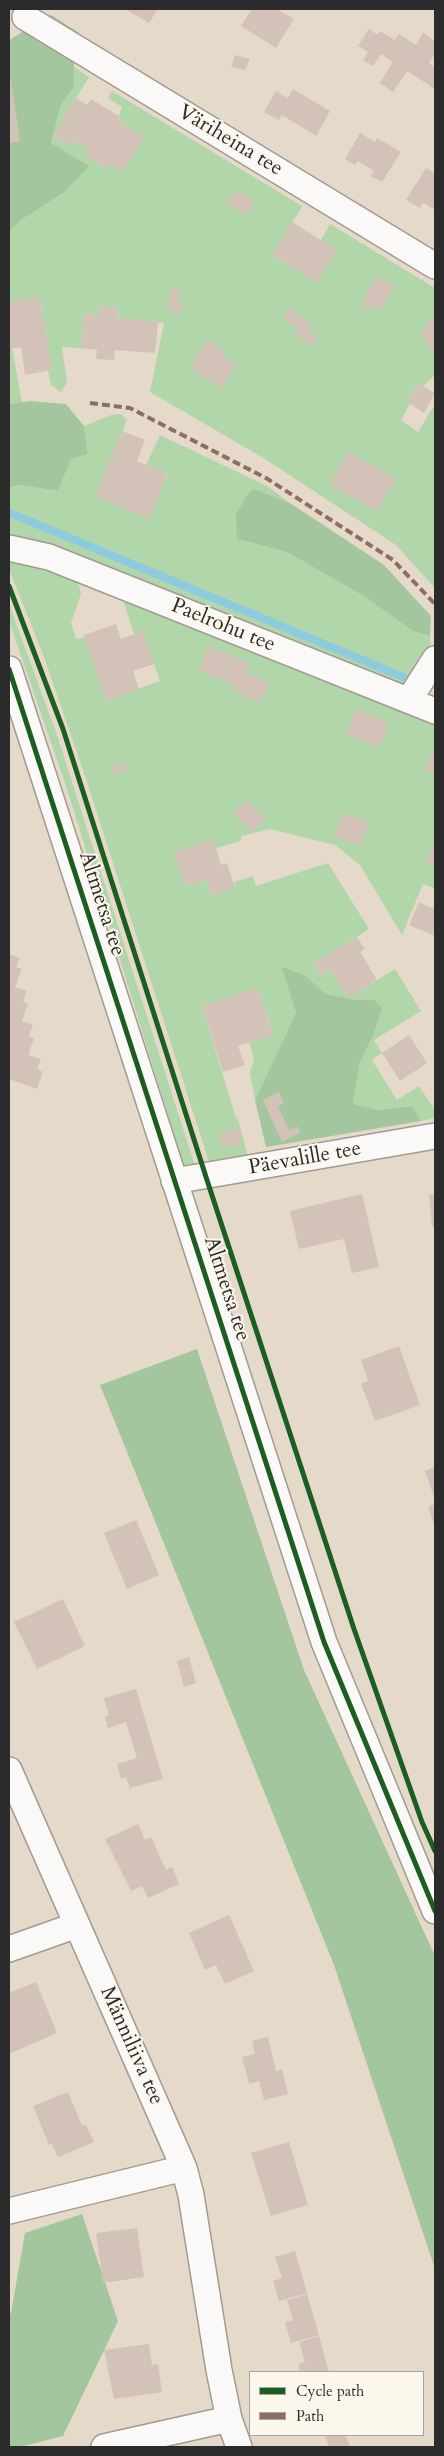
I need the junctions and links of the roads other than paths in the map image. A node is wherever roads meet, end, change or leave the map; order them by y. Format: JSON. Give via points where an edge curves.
{"nodes":[{"id":1,"x":21,"y":16,"type":"edge"},
{"id":2,"x":435,"y":266,"type":"edge"},
{"id":3,"x":9,"y":548,"type":"edge"},
{"id":4,"x":435,"y":659,"type":"edge"},
{"id":5,"x":9,"y":669,"type":"edge"},
{"id":6,"x":409,"y":700,"type":"junction"},
{"id":7,"x":435,"y":711,"type":"edge"},
{"id":8,"x":435,"y":1136,"type":"edge"},
{"id":9,"x":174,"y":1181,"type":"junction"},
{"id":10,"x":9,"y":1770,"type":"edge"},
{"id":11,"x":435,"y":1911,"type":"edge"},
{"id":12,"x":77,"y":1925,"type":"junction"},
{"id":13,"x":9,"y":1949,"type":"edge"},
{"id":14,"x":184,"y":2168,"type":"junction"},
{"id":15,"x":9,"y":2211,"type":"edge"},
{"id":16,"x":229,"y":2419,"type":"junction"},
{"id":17,"x":104,"y":2447,"type":"edge"},
{"id":18,"x":239,"y":2447,"type":"edge"}],
"edges":[{"from":1,"to":2,"type":"street","name":"Väriheina tee"},
{"from":3,"to":6,"type":"street","name":"Paelrohu tee","via":[[49,557]]},
{"from":4,"to":6,"type":"street"},
{"from":5,"to":9,"type":"street","name":"Altmetsa tee"},
{"from":6,"to":7,"type":"street","name":"Paelrohu tee"},
{"from":8,"to":9,"type":"street","name":"Päevalille tee"},
{"from":9,"to":11,"type":"street","name":"Altmetsa tee","via":[[324,1642]]},
{"from":10,"to":12,"type":"street","name":"Männiliiva tee"},
{"from":12,"to":13,"type":"street"},
{"from":12,"to":14,"type":"street","name":"Männiliiva tee"},
{"from":14,"to":15,"type":"street"},
{"from":14,"to":16,"type":"street","name":"Männiliiva tee","via":[[192,2195]]},
{"from":16,"to":17,"type":"street"},
{"from":16,"to":18,"type":"street","name":"Männiliiva tee"}]}
